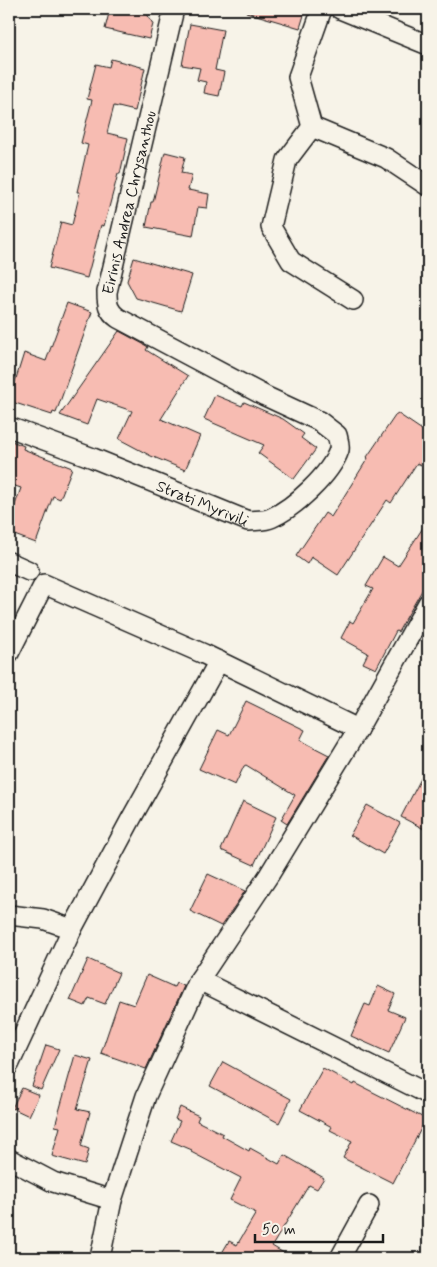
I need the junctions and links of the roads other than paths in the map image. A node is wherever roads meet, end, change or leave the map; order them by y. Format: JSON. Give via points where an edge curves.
{"nodes":[{"id":1,"x":322,"y":9,"type":"edge"},
{"id":2,"x":340,"y":9,"type":"edge"},
{"id":3,"x":169,"y":10,"type":"edge"},
{"id":4,"x":428,"y":45,"type":"edge"},
{"id":5,"x":312,"y":127,"type":"junction"},
{"id":6,"x":428,"y":186,"type":"edge"},
{"id":7,"x":353,"y":300,"type":"dead end"},
{"id":8,"x":265,"y":396,"type":"joint"},
{"id":9,"x":9,"y":427,"type":"edge"},
{"id":10,"x":9,"y":562,"type":"edge"},
{"id":11,"x":29,"y":571,"type":"dead end"},
{"id":12,"x":428,"y":603,"type":"edge"},
{"id":13,"x":9,"y":653,"type":"edge"},
{"id":14,"x":219,"y":661,"type":"junction"},
{"id":15,"x":358,"y":729,"type":"junction"},
{"id":16,"x":9,"y":915,"type":"edge"},
{"id":17,"x":72,"y":929,"type":"junction"},
{"id":18,"x":199,"y":980,"type":"junction"},
{"id":19,"x":9,"y":1065,"type":"edge"},
{"id":20,"x":428,"y":1094,"type":"edge"},
{"id":21,"x":9,"y":1158,"type":"edge"},
{"id":22,"x":112,"y":1200,"type":"junction"},
{"id":23,"x":369,"y":1205,"type":"dead end"},
{"id":24,"x":100,"y":1258,"type":"edge"},
{"id":25,"x":340,"y":1258,"type":"edge"}],
"edges":[{"from":1,"to":5,"type":"street","via":[[298,77]]},
{"from":2,"to":4,"type":"street"},
{"from":3,"to":8,"type":"street","name":"Eirinis Andrea Chrysanthou","via":[[107,302],[112,314],[118,318]]},
{"from":5,"to":6,"type":"street","via":[[386,158]]},
{"from":5,"to":7,"type":"street","via":[[287,160],[271,227],[291,261]]},
{"from":8,"to":9,"type":"street","name":"Strati Myrivili","via":[[320,421],[337,434],[340,448],[306,493],[269,519],[248,521]]},
{"from":10,"to":11,"type":"street"},
{"from":12,"to":15,"type":"street"},
{"from":13,"to":14,"type":"street","via":[[44,584]]},
{"from":14,"to":15,"type":"street"},
{"from":14,"to":17,"type":"street"},
{"from":15,"to":18,"type":"street","via":[[269,875]]},
{"from":16,"to":17,"type":"street","via":[[43,919]]},
{"from":17,"to":19,"type":"street"},
{"from":18,"to":20,"type":"street"},
{"from":18,"to":22,"type":"street","via":[[146,1096]]},
{"from":21,"to":22,"type":"street","via":[[53,1182]]},
{"from":22,"to":24,"type":"street"},
{"from":23,"to":25,"type":"street"}]}
